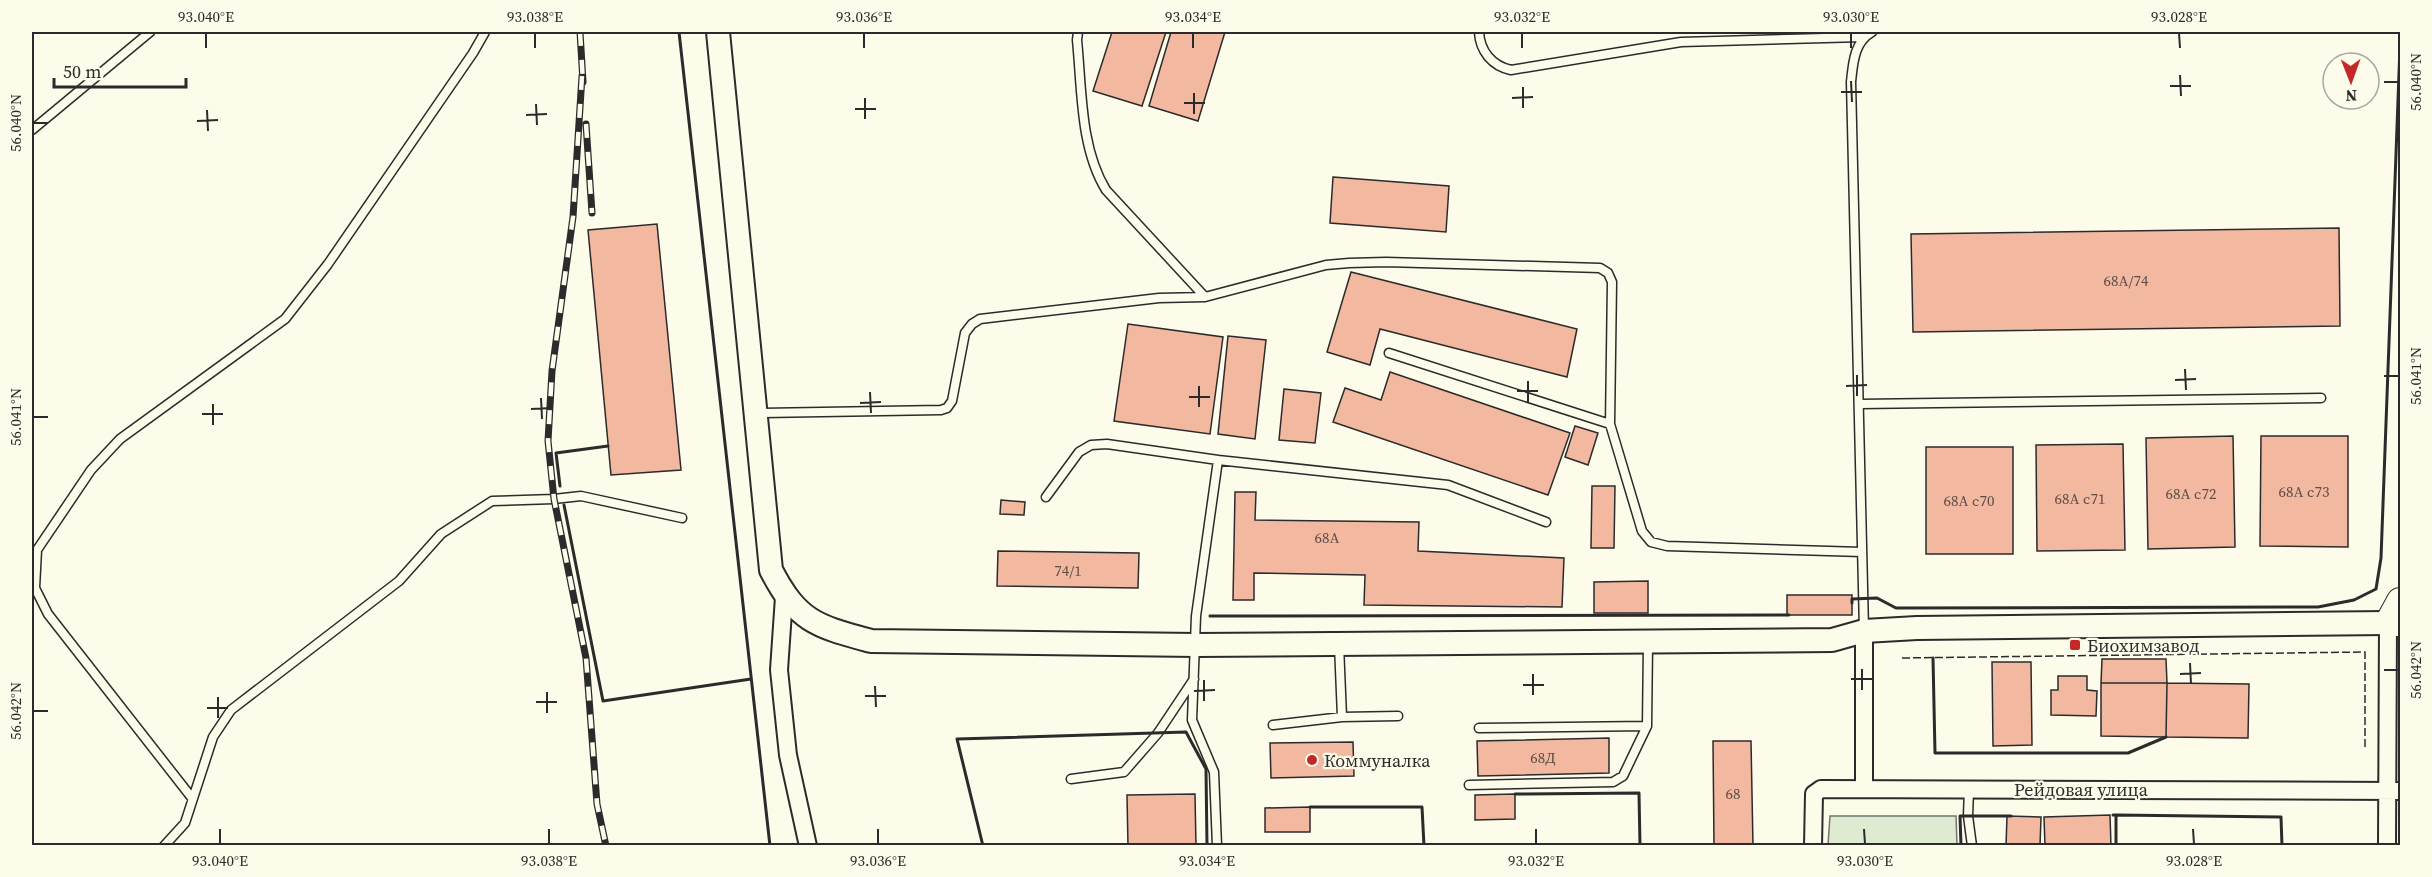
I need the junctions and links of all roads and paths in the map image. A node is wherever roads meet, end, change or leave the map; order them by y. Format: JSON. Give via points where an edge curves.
{"nodes":[{"id":1,"x":150,"y":32,"type":"edge"},
{"id":2,"x":484,"y":32,"type":"edge"},
{"id":3,"x":718,"y":32,"type":"edge"},
{"id":4,"x":1078,"y":32,"type":"edge"},
{"id":5,"x":1479,"y":32,"type":"edge"},
{"id":6,"x":1872,"y":32,"type":"edge"},
{"id":7,"x":1862,"y":38,"type":"junction"},
{"id":8,"x":32,"y":130,"type":"edge"},
{"id":9,"x":1205,"y":297,"type":"junction"},
{"id":10,"x":1389,"y":353,"type":"dead end"},
{"id":11,"x":2320,"y":398,"type":"dead end"},
{"id":12,"x":1859,"y":404,"type":"junction"},
{"id":13,"x":755,"y":413,"type":"junction"},
{"id":14,"x":1610,"y":424,"type":"junction"},
{"id":15,"x":1218,"y":460,"type":"junction"},
{"id":16,"x":1046,"y":497,"type":"dead end"},
{"id":17,"x":682,"y":518,"type":"dead end"},
{"id":18,"x":1546,"y":522,"type":"dead end"},
{"id":19,"x":1862,"y":552,"type":"junction"},
{"id":20,"x":784,"y":597,"type":"junction"},
{"id":21,"x":2396,"y":616,"type":"edge"},
{"id":22,"x":1864,"y":631,"type":"junction"},
{"id":23,"x":1648,"y":641,"type":"junction"},
{"id":24,"x":1196,"y":645,"type":"junction"},
{"id":25,"x":1338,"y":645,"type":"junction"},
{"id":26,"x":1194,"y":678,"type":"junction"},
{"id":27,"x":1398,"y":716,"type":"dead end"},
{"id":28,"x":1342,"y":717,"type":"junction"},
{"id":29,"x":1274,"y":726,"type":"dead end"},
{"id":30,"x":1647,"y":726,"type":"junction"},
{"id":31,"x":1479,"y":728,"type":"dead end"},
{"id":32,"x":1071,"y":779,"type":"dead end"},
{"id":33,"x":1468,"y":785,"type":"dead end"},
{"id":34,"x":1864,"y":789,"type":"junction"},
{"id":35,"x":1968,"y":789,"type":"junction"},
{"id":36,"x":2394,"y":791,"type":"edge"},
{"id":37,"x":192,"y":798,"type":"junction"},
{"id":38,"x":164,"y":846,"type":"edge"},
{"id":39,"x":808,"y":846,"type":"edge"},
{"id":40,"x":1217,"y":846,"type":"edge"},
{"id":41,"x":1813,"y":846,"type":"edge"},
{"id":42,"x":1972,"y":846,"type":"edge"},
{"id":43,"x":2387,"y":846,"type":"edge"}],
"edges":[{"from":1,"to":8,"type":"lane"},
{"from":2,"to":37,"type":"lane","via":[[341,245],[285,319],[120,439],[91,470],[37,550],[35,588],[48,614]]},
{"from":3,"to":13,"type":"main road"},
{"from":4,"to":9,"type":"lane","via":[[1089,153],[1096,172],[1106,190]]},
{"from":5,"to":7,"type":"lane","via":[[1480,46],[1500,68],[1512,70],[1681,42]]},
{"from":6,"to":7,"type":"lane"},
{"from":7,"to":12,"type":"lane","via":[[1854,57],[1851,82]]},
{"from":9,"to":13,"type":"lane","via":[[1159,298],[980,319],[965,333],[952,401],[941,410]]},
{"from":9,"to":14,"type":"lane","via":[[1326,265],[1349,263],[1600,268],[1612,282]]},
{"from":10,"to":14,"type":"lane"},
{"from":11,"to":12,"type":"lane"},
{"from":12,"to":19,"type":"lane"},
{"from":13,"to":20,"type":"main road","via":[[771,570]]},
{"from":14,"to":19,"type":"lane","via":[[1642,531],[1651,542],[1667,546]]},
{"from":15,"to":16,"type":"lane","via":[[1091,445],[1079,452]]},
{"from":15,"to":18,"type":"lane","via":[[1448,485]]},
{"from":15,"to":24,"type":"lane","via":[[1196,615]]},
{"from":17,"to":37,"type":"lane","via":[[581,495],[492,501],[441,534],[399,581],[231,711],[213,737]]},
{"from":19,"to":22,"type":"lane"},
{"from":20,"to":24,"type":"main road","via":[[812,621],[871,641]]},
{"from":20,"to":39,"type":"street","via":[[779,670],[788,755]]},
{"from":21,"to":22,"type":"main road"},
{"from":21,"to":36,"type":"street"},
{"from":22,"to":23,"type":"main road","via":[[1832,640]]},
{"from":22,"to":34,"type":"street"},
{"from":23,"to":25,"type":"main road"},
{"from":23,"to":30,"type":"lane"},
{"from":24,"to":25,"type":"main road"},
{"from":24,"to":26,"type":"lane"},
{"from":25,"to":28,"type":"lane"},
{"from":26,"to":32,"type":"lane","via":[[1158,733],[1124,772]]},
{"from":26,"to":40,"type":"lane","via":[[1192,720],[1214,772]]},
{"from":27,"to":28,"type":"lane"},
{"from":28,"to":29,"type":"lane"},
{"from":30,"to":31,"type":"lane"},
{"from":30,"to":33,"type":"lane","via":[[1623,776],[1613,782]]},
{"from":34,"to":35,"type":"street","name":"Рейдовая улица"},
{"from":34,"to":41,"type":"street","name":"Рейдовая улица","via":[[1821,789],[1814,795]]},
{"from":35,"to":36,"type":"street","name":"Рейдовая улица"},
{"from":35,"to":42,"type":"lane"},
{"from":36,"to":43,"type":"street"},
{"from":37,"to":38,"type":"lane","via":[[185,823]]}]}
